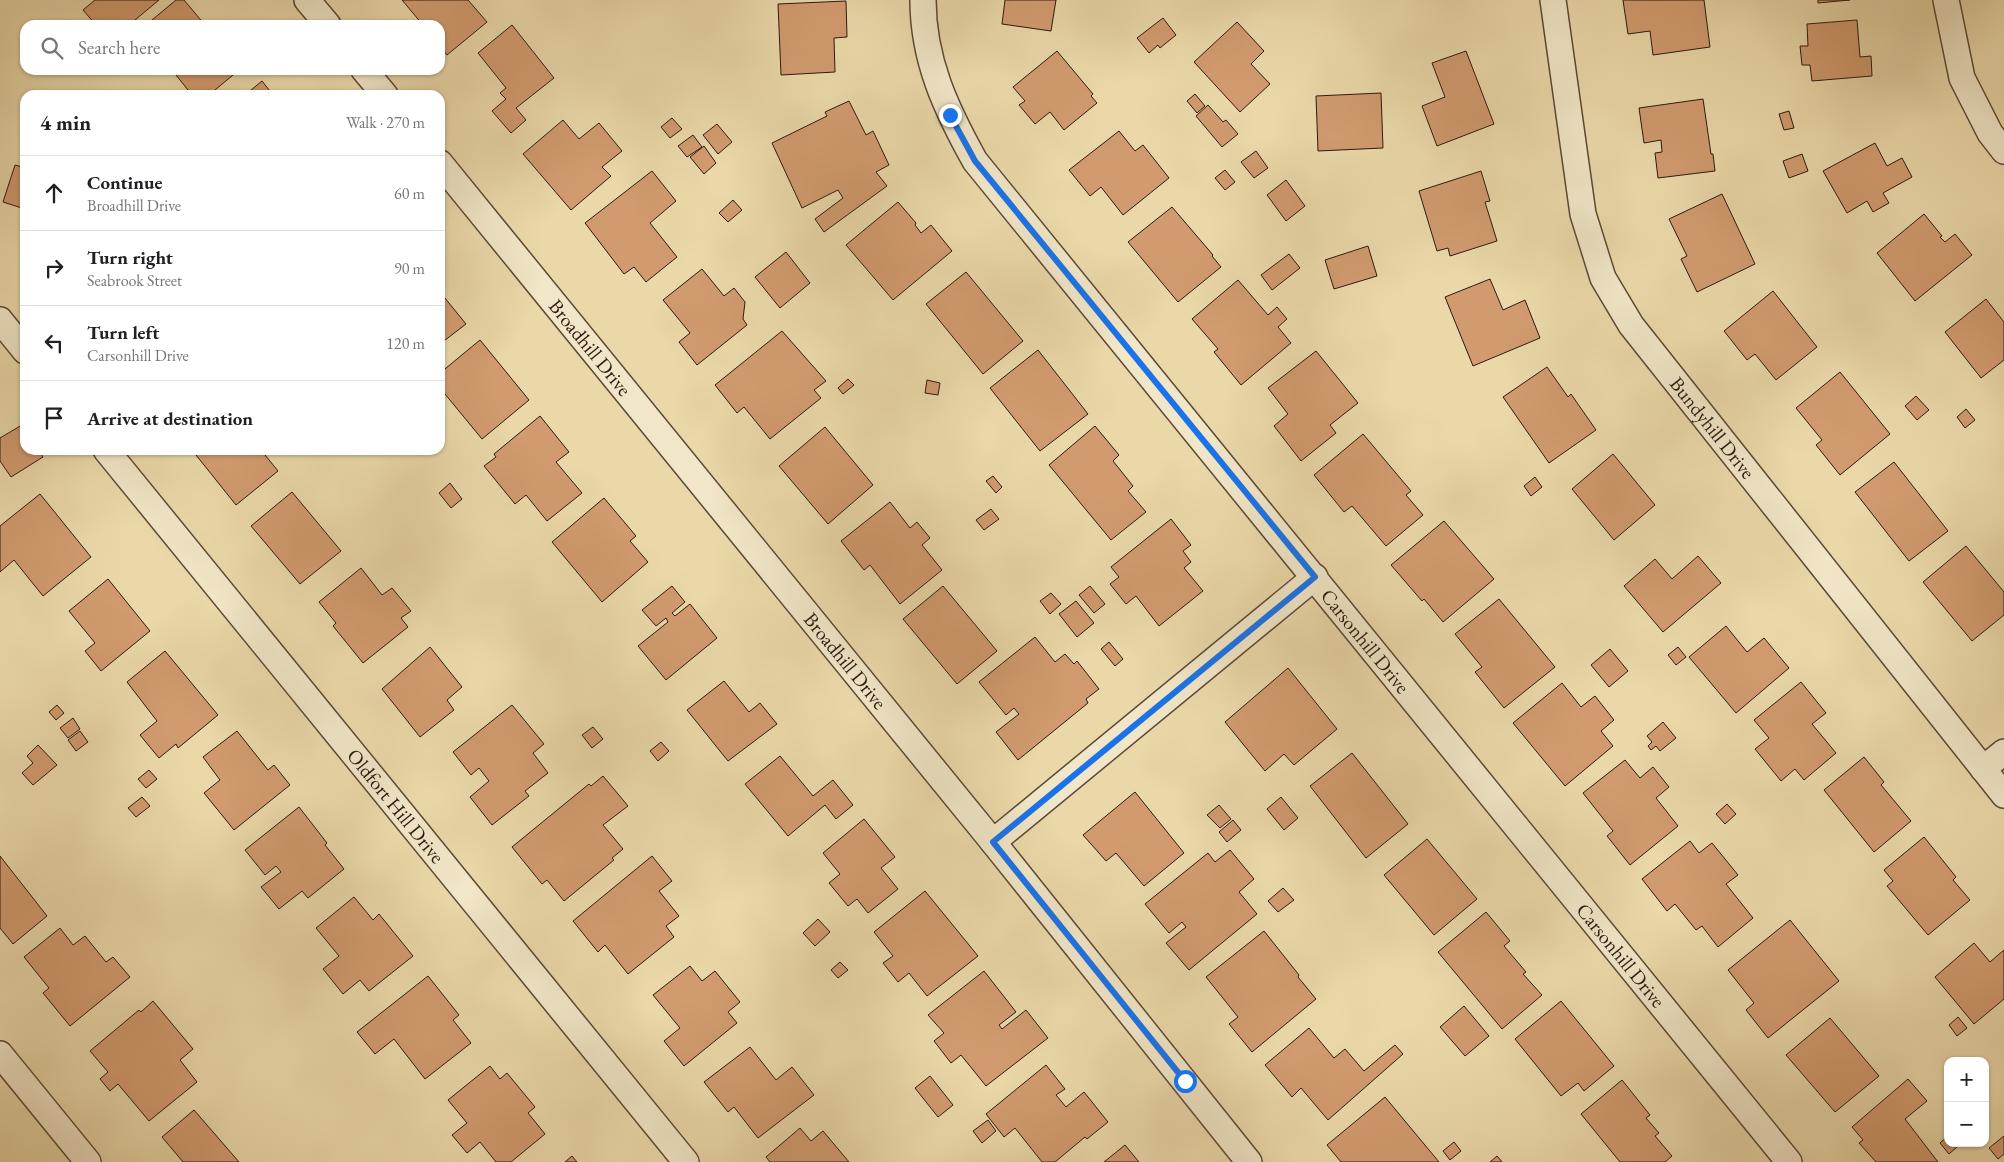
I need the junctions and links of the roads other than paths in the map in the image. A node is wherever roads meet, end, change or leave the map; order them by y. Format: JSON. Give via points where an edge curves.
{"nodes":[{"id":1,"x":307,"y":0,"type":"edge"},
{"id":2,"x":923,"y":0,"type":"edge"},
{"id":3,"x":1553,"y":0,"type":"edge"},
{"id":4,"x":1946,"y":0,"type":"edge"},
{"id":5,"x":324,"y":20,"type":"edge"},
{"id":6,"x":368,"y":75,"type":"edge"},
{"id":7,"x":381,"y":90,"type":"edge"},
{"id":8,"x":2004,"y":151,"type":"edge"},
{"id":9,"x":445,"y":169,"type":"edge"},
{"id":10,"x":0,"y":320,"type":"edge"},
{"id":11,"x":20,"y":345,"type":"edge"},
{"id":12,"x":110,"y":455,"type":"edge"},
{"id":13,"x":1315,"y":577,"type":"junction"},
{"id":14,"x":2004,"y":752,"type":"edge"},
{"id":15,"x":1983,"y":769,"type":"junction"},
{"id":16,"x":2004,"y":795,"type":"edge"},
{"id":17,"x":993,"y":842,"type":"junction"},
{"id":18,"x":0,"y":1054,"type":"edge"},
{"id":19,"x":88,"y":1162,"type":"edge"},
{"id":20,"x":686,"y":1162,"type":"edge"},
{"id":21,"x":1249,"y":1162,"type":"edge"},
{"id":22,"x":1789,"y":1162,"type":"edge"}],
"edges":[{"from":1,"to":5,"type":"street"},
{"from":2,"to":13,"type":"street","name":"Carsonhill Drive","via":[[923,22],[934,73],[950,115],[975,161]]},
{"from":3,"to":15,"type":"street","name":"Bundyhill Drive","via":[[1583,214],[1603,278],[1630,325]]},
{"from":4,"to":8,"type":"street","via":[[1962,78],[1990,133]]},
{"from":6,"to":7,"type":"street"},
{"from":9,"to":17,"type":"street","name":"Broadhill Drive"},
{"from":10,"to":11,"type":"street"},
{"from":12,"to":20,"type":"street","name":"Oldfort Hill Drive"},
{"from":13,"to":17,"type":"street"},
{"from":13,"to":22,"type":"street","name":"Carsonhill Drive"},
{"from":14,"to":15,"type":"street"},
{"from":15,"to":16,"type":"street","name":"Bundyhill Drive"},
{"from":17,"to":21,"type":"street","name":"Broadhill Drive"},
{"from":18,"to":19,"type":"street"}]}
